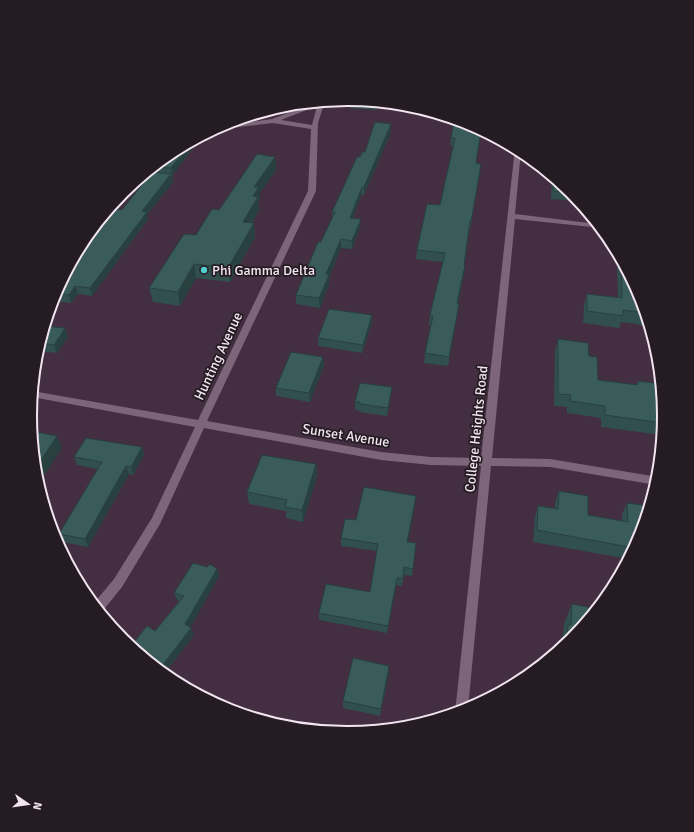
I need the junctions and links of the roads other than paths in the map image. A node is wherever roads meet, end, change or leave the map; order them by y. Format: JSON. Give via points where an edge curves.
{"nodes":[{"id":1,"x":319,"y":108,"type":"edge"},
{"id":2,"x":302,"y":110,"type":"edge"},
{"id":3,"x":273,"y":121,"type":"junction"},
{"id":4,"x":238,"y":126,"type":"edge"},
{"id":5,"x":314,"y":127,"type":"junction"},
{"id":6,"x":517,"y":157,"type":"edge"},
{"id":7,"x":511,"y":216,"type":"junction"},
{"id":8,"x":591,"y":225,"type":"edge"},
{"id":9,"x":38,"y":395,"type":"edge"},
{"id":10,"x":202,"y":424,"type":"junction"},
{"id":11,"x":486,"y":462,"type":"junction"},
{"id":12,"x":650,"y":480,"type":"edge"},
{"id":13,"x":101,"y":604,"type":"edge"},
{"id":14,"x":462,"y":704,"type":"edge"}],
"edges":[{"from":1,"to":5,"type":"street","name":"Hunting Avenue"},
{"from":2,"to":3,"type":"street"},
{"from":3,"to":4,"type":"street"},
{"from":3,"to":5,"type":"street"},
{"from":5,"to":10,"type":"street","name":"Hunting Avenue","via":[[315,174],[312,190]]},
{"from":6,"to":7,"type":"street","name":"College Heights Road"},
{"from":7,"to":8,"type":"street"},
{"from":7,"to":11,"type":"street","name":"College Heights Road"},
{"from":9,"to":10,"type":"street","name":"Sunset Avenue"},
{"from":10,"to":11,"type":"street","name":"Sunset Avenue","via":[[380,456],[431,461]]},
{"from":10,"to":13,"type":"street","name":"Hunting Avenue","via":[[156,521],[118,583]]},
{"from":11,"to":12,"type":"street","name":"Sunset Avenue","via":[[550,463]]},
{"from":11,"to":14,"type":"street","name":"College Heights Road"}]}
